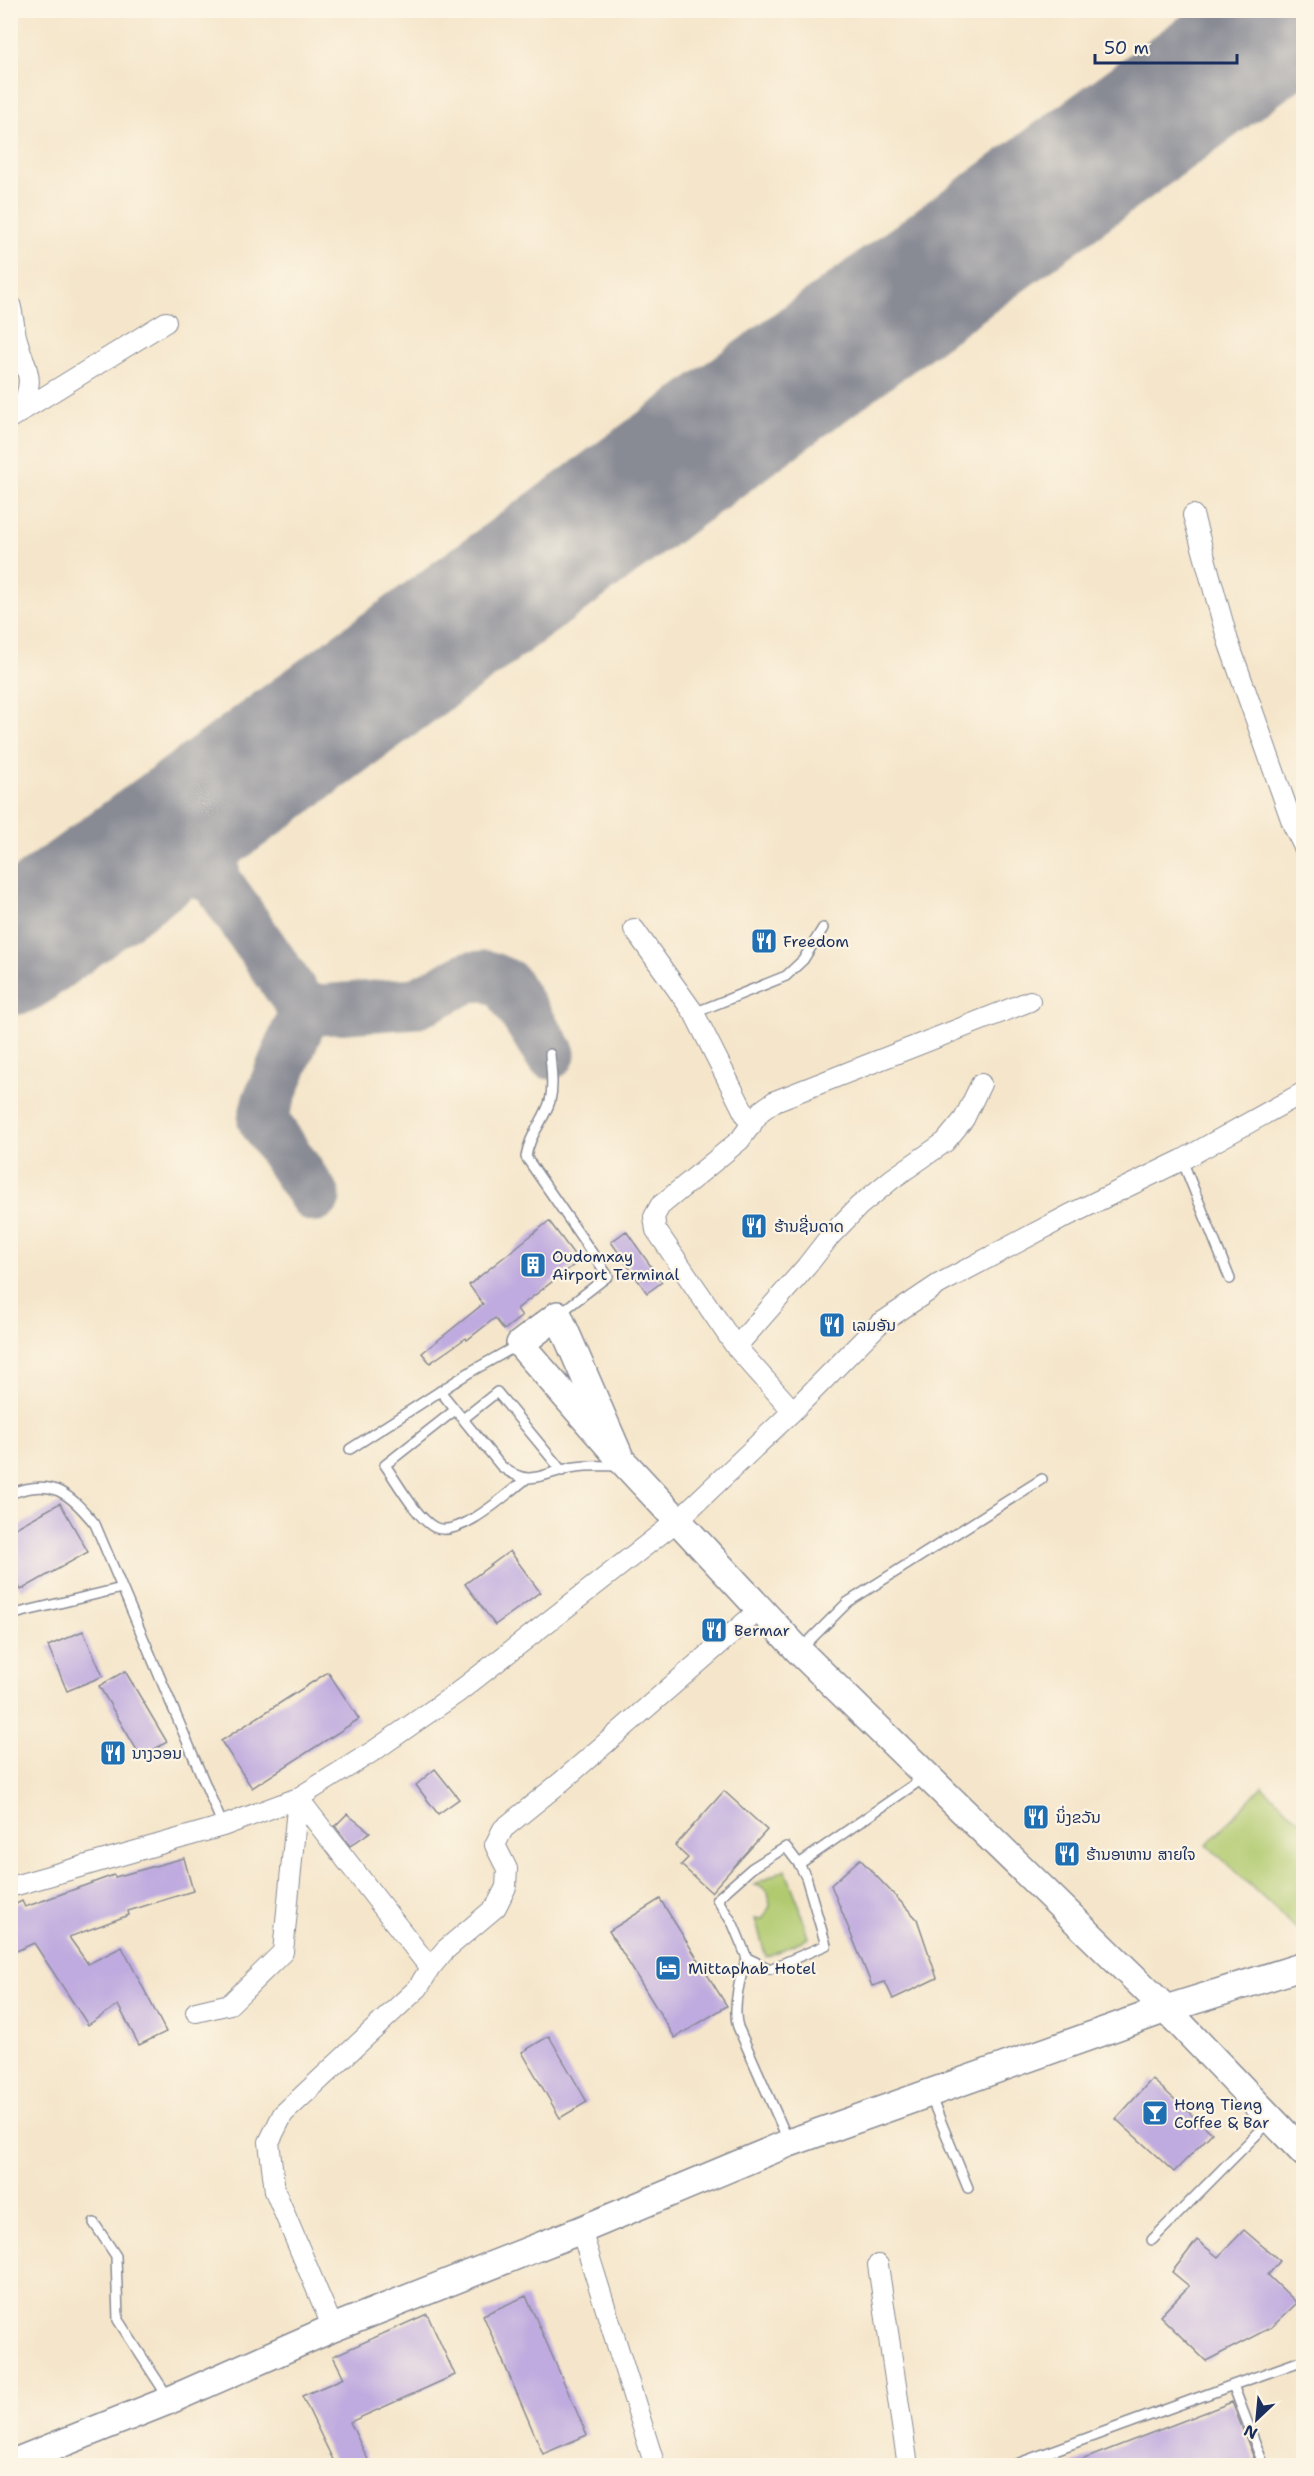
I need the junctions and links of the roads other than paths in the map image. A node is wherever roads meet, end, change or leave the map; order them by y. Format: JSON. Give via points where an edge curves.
{"nodes":[{"id":1,"x":10,"y":304,"type":"edge"},
{"id":2,"x":166,"y":322,"type":"dead end"},
{"id":3,"x":15,"y":415,"type":"edge"},
{"id":4,"x":1193,"y":515,"type":"dead end"},
{"id":5,"x":1304,"y":847,"type":"edge"},
{"id":6,"x":823,"y":928,"type":"dead end"},
{"id":7,"x":634,"y":929,"type":"dead end"},
{"id":8,"x":1030,"y":1001,"type":"dead end"},
{"id":9,"x":694,"y":1013,"type":"junction"},
{"id":10,"x":550,"y":1054,"type":"dead end"},
{"id":11,"x":981,"y":1084,"type":"dead end"},
{"id":12,"x":1304,"y":1092,"type":"edge"},
{"id":13,"x":751,"y":1126,"type":"junction"},
{"id":14,"x":1182,"y":1160,"type":"junction"},
{"id":15,"x":1230,"y":1280,"type":"dead end"},
{"id":16,"x":558,"y":1315,"type":"junction"},
{"id":17,"x":520,"y":1344,"type":"junction"},
{"id":18,"x":736,"y":1347,"type":"junction"},
{"id":19,"x":440,"y":1391,"type":"junction"},
{"id":20,"x":455,"y":1410,"type":"junction"},
{"id":21,"x":793,"y":1411,"type":"junction"},
{"id":22,"x":463,"y":1419,"type":"junction"},
{"id":23,"x":350,"y":1449,"type":"dead end"},
{"id":24,"x":624,"y":1463,"type":"junction"},
{"id":25,"x":562,"y":1471,"type":"junction"},
{"id":26,"x":526,"y":1479,"type":"junction"},
{"id":27,"x":1042,"y":1479,"type":"dead end"},
{"id":28,"x":10,"y":1494,"type":"edge"},
{"id":29,"x":676,"y":1521,"type":"junction"},
{"id":30,"x":122,"y":1588,"type":"junction"},
{"id":31,"x":759,"y":1610,"type":"junction"},
{"id":32,"x":10,"y":1616,"type":"edge"},
{"id":33,"x":800,"y":1651,"type":"junction"},
{"id":34,"x":927,"y":1776,"type":"junction"},
{"id":35,"x":298,"y":1798,"type":"junction"},
{"id":36,"x":223,"y":1826,"type":"junction"},
{"id":37,"x":799,"y":1864,"type":"junction"},
{"id":38,"x":10,"y":1887,"type":"edge"},
{"id":39,"x":747,"y":1959,"type":"junction"},
{"id":40,"x":1304,"y":1966,"type":"edge"},
{"id":41,"x":430,"y":1968,"type":"junction"},
{"id":42,"x":1166,"y":2009,"type":"junction"},
{"id":43,"x":196,"y":2012,"type":"dead end"},
{"id":44,"x":929,"y":2093,"type":"junction"},
{"id":45,"x":1272,"y":2120,"type":"junction"},
{"id":46,"x":789,"y":2143,"type":"junction"},
{"id":47,"x":1304,"y":2153,"type":"edge"},
{"id":48,"x":968,"y":2188,"type":"dead end"},
{"id":49,"x":94,"y":2223,"type":"dead end"},
{"id":50,"x":581,"y":2230,"type":"junction"},
{"id":51,"x":1152,"y":2240,"type":"dead end"},
{"id":52,"x":878,"y":2265,"type":"dead end"},
{"id":53,"x":333,"y":2328,"type":"junction"},
{"id":54,"x":1304,"y":2360,"type":"edge"},
{"id":55,"x":1233,"y":2385,"type":"junction"},
{"id":56,"x":170,"y":2400,"type":"junction"},
{"id":57,"x":10,"y":2464,"type":"edge"},
{"id":58,"x":655,"y":2466,"type":"edge"},
{"id":59,"x":908,"y":2466,"type":"edge"},
{"id":60,"x":1011,"y":2466,"type":"edge"},
{"id":61,"x":1264,"y":2466,"type":"edge"}],
"edges":[{"from":1,"to":3,"type":"street","via":[[28,365],[30,390]]},
{"from":2,"to":3,"type":"street"},
{"from":4,"to":5,"type":"street","via":[[1228,641]]},
{"from":6,"to":9,"type":"lane","via":[[803,960],[786,976]]},
{"from":7,"to":9,"type":"street"},
{"from":8,"to":13,"type":"street","via":[[776,1101]]},
{"from":9,"to":13,"type":"street"},
{"from":10,"to":16,"type":"lane","via":[[550,1102],[532,1134],[526,1156],[608,1276]]},
{"from":11,"to":18,"type":"street","via":[[964,1119],[945,1142],[860,1206]]},
{"from":12,"to":14,"type":"street"},
{"from":13,"to":18,"type":"street","via":[[740,1140],[660,1206],[654,1217],[656,1230]]},
{"from":14,"to":15,"type":"lane"},
{"from":14,"to":21,"type":"street","via":[[939,1284],[878,1326]]},
{"from":16,"to":17,"type":"street"},
{"from":16,"to":24,"type":"street"},
{"from":17,"to":19,"type":"lane"},
{"from":17,"to":24,"type":"street"},
{"from":18,"to":21,"type":"street"},
{"from":19,"to":20,"type":"lane"},
{"from":19,"to":23,"type":"lane"},
{"from":20,"to":22,"type":"lane"},
{"from":20,"to":26,"type":"lane","via":[[385,1465],[423,1518],[446,1531],[460,1527]]},
{"from":21,"to":29,"type":"street"},
{"from":22,"to":25,"type":"lane","via":[[497,1392]]},
{"from":22,"to":26,"type":"lane","via":[[501,1466],[513,1476]]},
{"from":24,"to":25,"type":"lane"},
{"from":24,"to":29,"type":"street"},
{"from":25,"to":26,"type":"lane"},
{"from":27,"to":33,"type":"lane","via":[[848,1602]]},
{"from":28,"to":30,"type":"lane","via":[[21,1489],[50,1487],[74,1499],[95,1524]]},
{"from":29,"to":31,"type":"street"},
{"from":29,"to":35,"type":"street","via":[[458,1693]]},
{"from":30,"to":32,"type":"lane"},
{"from":30,"to":36,"type":"lane"},
{"from":31,"to":33,"type":"street"},
{"from":31,"to":41,"type":"street","via":[[503,1829],[495,1845],[507,1869],[506,1887],[496,1907],[445,1950]]},
{"from":33,"to":34,"type":"street"},
{"from":34,"to":37,"type":"lane"},
{"from":34,"to":42,"type":"street"},
{"from":35,"to":36,"type":"street"},
{"from":35,"to":41,"type":"street"},
{"from":35,"to":43,"type":"street","via":[[283,1952],[230,2004]]},
{"from":36,"to":38,"type":"street"},
{"from":37,"to":39,"type":"lane","via":[[826,1945],[770,1969]]},
{"from":37,"to":39,"type":"lane","via":[[786,1846],[752,1868],[717,1899],[733,1924]]},
{"from":39,"to":46,"type":"lane","via":[[740,1974],[735,2019]]},
{"from":40,"to":42,"type":"street"},
{"from":41,"to":53,"type":"street","via":[[418,1988],[283,2114],[269,2142],[275,2191]]},
{"from":42,"to":44,"type":"street"},
{"from":42,"to":45,"type":"street"},
{"from":44,"to":46,"type":"street"},
{"from":44,"to":48,"type":"lane"},
{"from":45,"to":47,"type":"street"},
{"from":45,"to":51,"type":"lane"},
{"from":46,"to":50,"type":"street"},
{"from":49,"to":56,"type":"lane","via":[[116,2256],[118,2320]]},
{"from":50,"to":53,"type":"street"},
{"from":50,"to":58,"type":"street"},
{"from":52,"to":59,"type":"street"},
{"from":53,"to":56,"type":"street"},
{"from":54,"to":55,"type":"lane"},
{"from":55,"to":60,"type":"lane"},
{"from":55,"to":61,"type":"lane"},
{"from":56,"to":57,"type":"street"}]}
